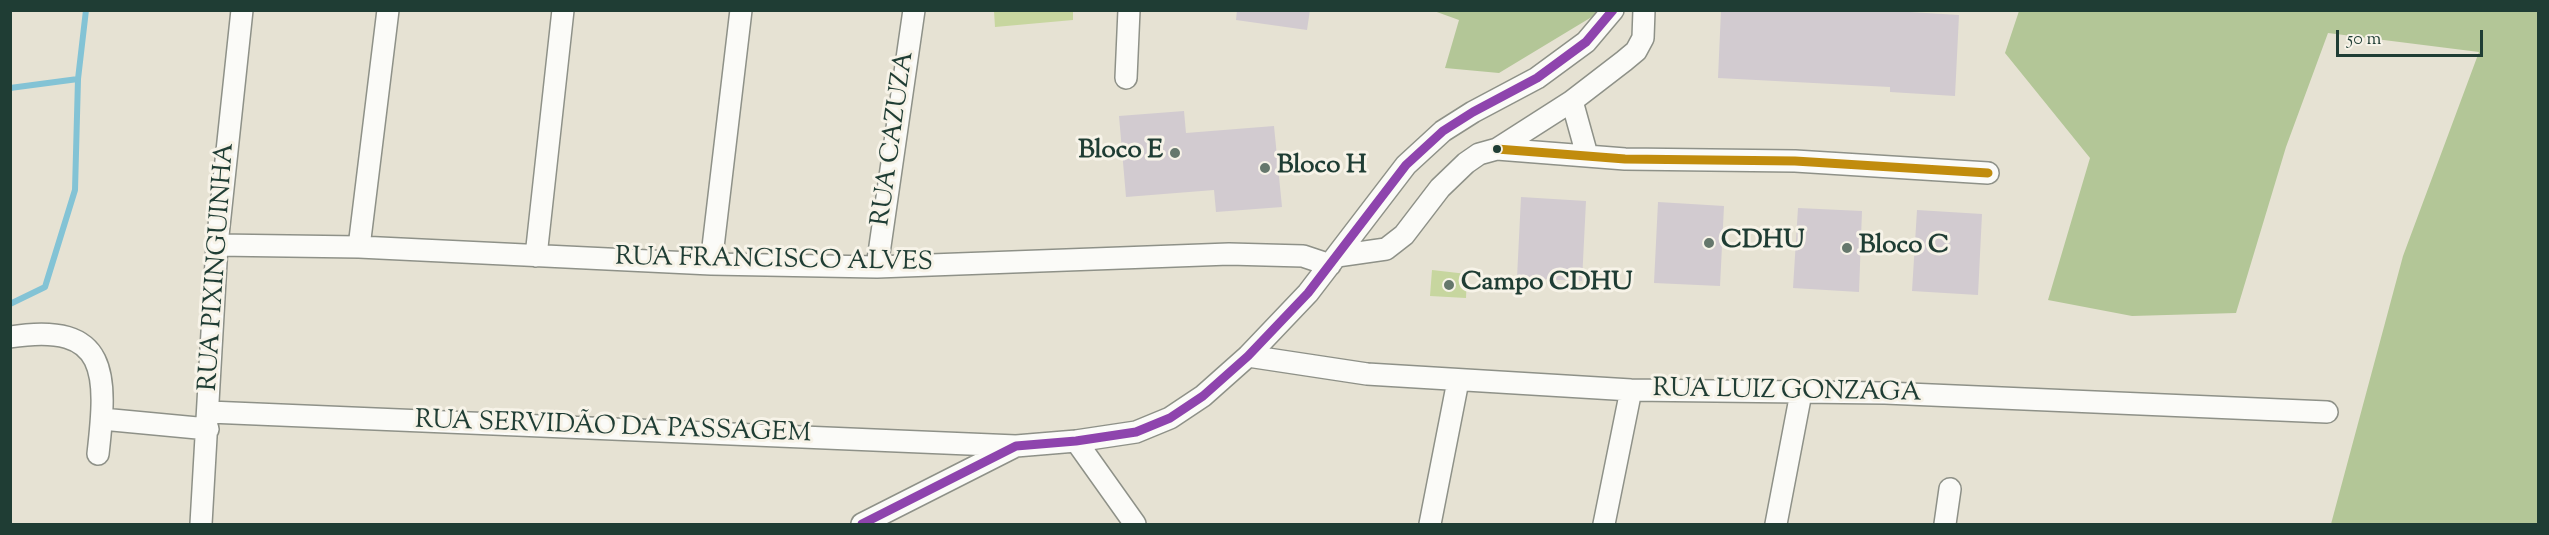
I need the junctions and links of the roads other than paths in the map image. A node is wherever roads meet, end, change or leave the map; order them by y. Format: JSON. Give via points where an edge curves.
{"nodes":[{"id":1,"x":242,"y":10,"type":"edge"},
{"id":2,"x":388,"y":10,"type":"edge"},
{"id":3,"x":563,"y":10,"type":"edge"},
{"id":4,"x":741,"y":10,"type":"edge"},
{"id":5,"x":914,"y":10,"type":"edge"},
{"id":6,"x":1129,"y":10,"type":"edge"},
{"id":7,"x":1613,"y":10,"type":"edge"},
{"id":8,"x":1644,"y":10,"type":"edge"},
{"id":9,"x":1126,"y":78,"type":"dead end"},
{"id":10,"x":1572,"y":101,"type":"junction"},
{"id":11,"x":1497,"y":148,"type":"junction"},
{"id":12,"x":1587,"y":155,"type":"junction"},
{"id":13,"x":1988,"y":173,"type":"dead end"},
{"id":14,"x":217,"y":245,"type":"junction"},
{"id":15,"x":359,"y":247,"type":"junction"},
{"id":16,"x":536,"y":256,"type":"junction"},
{"id":17,"x":1333,"y":261,"type":"junction"},
{"id":18,"x":711,"y":264,"type":"junction"},
{"id":19,"x":877,"y":267,"type":"junction"},
{"id":20,"x":10,"y":337,"type":"edge"},
{"id":21,"x":1248,"y":356,"type":"junction"},
{"id":22,"x":1458,"y":381,"type":"junction"},
{"id":23,"x":1631,"y":390,"type":"junction"},
{"id":24,"x":1801,"y":393,"type":"junction"},
{"id":25,"x":2327,"y":412,"type":"dead end"},
{"id":26,"x":102,"y":419,"type":"junction"},
{"id":27,"x":209,"y":420,"type":"junction"},
{"id":28,"x":1076,"y":441,"type":"junction"},
{"id":29,"x":1016,"y":446,"type":"junction"},
{"id":30,"x":98,"y":454,"type":"dead end"},
{"id":31,"x":1950,"y":489,"type":"dead end"},
{"id":32,"x":1139,"y":524,"type":"edge"},
{"id":33,"x":201,"y":525,"type":"edge"},
{"id":34,"x":862,"y":525,"type":"edge"},
{"id":35,"x":1430,"y":525,"type":"edge"},
{"id":36,"x":1604,"y":525,"type":"edge"},
{"id":37,"x":1776,"y":525,"type":"edge"},
{"id":38,"x":1945,"y":525,"type":"edge"}],
"edges":[{"from":1,"to":14,"type":"street","name":"RUA PIXINGUINHA"},
{"from":2,"to":15,"type":"street"},
{"from":3,"to":16,"type":"street"},
{"from":4,"to":18,"type":"street"},
{"from":5,"to":19,"type":"street","name":"RUA CAZUZA"},
{"from":6,"to":9,"type":"street"},
{"from":7,"to":17,"type":"street","name":"RUA SERVIDÃO DA PASSAGEM","via":[[1586,42],[1537,78],[1443,131],[1406,165]]},
{"from":8,"to":10,"type":"street","via":[[1643,38],[1636,51]]},
{"from":10,"to":11,"type":"street"},
{"from":10,"to":12,"type":"street"},
{"from":11,"to":12,"type":"street"},
{"from":11,"to":17,"type":"street","via":[[1466,163],[1440,188],[1404,235],[1386,249]]},
{"from":12,"to":13,"type":"street","via":[[1660,161],[1894,165]]},
{"from":14,"to":15,"type":"street","name":"RUA FRANCISCO ALVES"},
{"from":14,"to":27,"type":"street","name":"RUA PIXINGUINHA"},
{"from":15,"to":16,"type":"street","name":"RUA FRANCISCO ALVES"},
{"from":16,"to":18,"type":"street","name":"RUA FRANCISCO ALVES"},
{"from":17,"to":19,"type":"street","name":"RUA FRANCISCO ALVES","via":[[1229,254]]},
{"from":17,"to":21,"type":"street","name":"RUA SERVIDÃO DA PASSAGEM"},
{"from":18,"to":19,"type":"street","name":"RUA FRANCISCO ALVES"},
{"from":20,"to":26,"type":"street","via":[[36,333],[65,336],[83,343],[94,355],[101,376]]},
{"from":21,"to":22,"type":"street","name":"RUA LUIZ GONZAGA","via":[[1367,374]]},
{"from":21,"to":28,"type":"street","name":"RUA SERVIDÃO DA PASSAGEM","via":[[1203,396],[1170,418],[1137,432]]},
{"from":22,"to":23,"type":"street","name":"RUA LUIZ GONZAGA"},
{"from":22,"to":35,"type":"street"},
{"from":23,"to":24,"type":"street","name":"RUA LUIZ GONZAGA"},
{"from":23,"to":36,"type":"street"},
{"from":24,"to":25,"type":"street","name":"RUA LUIZ GONZAGA","via":[[1885,393]]},
{"from":24,"to":37,"type":"street"},
{"from":26,"to":27,"type":"street","name":"RUA SERVIDÃO DA PASSAGEM"},
{"from":26,"to":30,"type":"street"},
{"from":27,"to":29,"type":"street","name":"RUA SERVIDÃO DA PASSAGEM"},
{"from":27,"to":33,"type":"street","name":"RUA PIXINGUINHA"},
{"from":28,"to":29,"type":"street","name":"RUA SERVIDÃO DA PASSAGEM"},
{"from":28,"to":32,"type":"street"},
{"from":29,"to":34,"type":"street"},
{"from":31,"to":38,"type":"street"}]}
